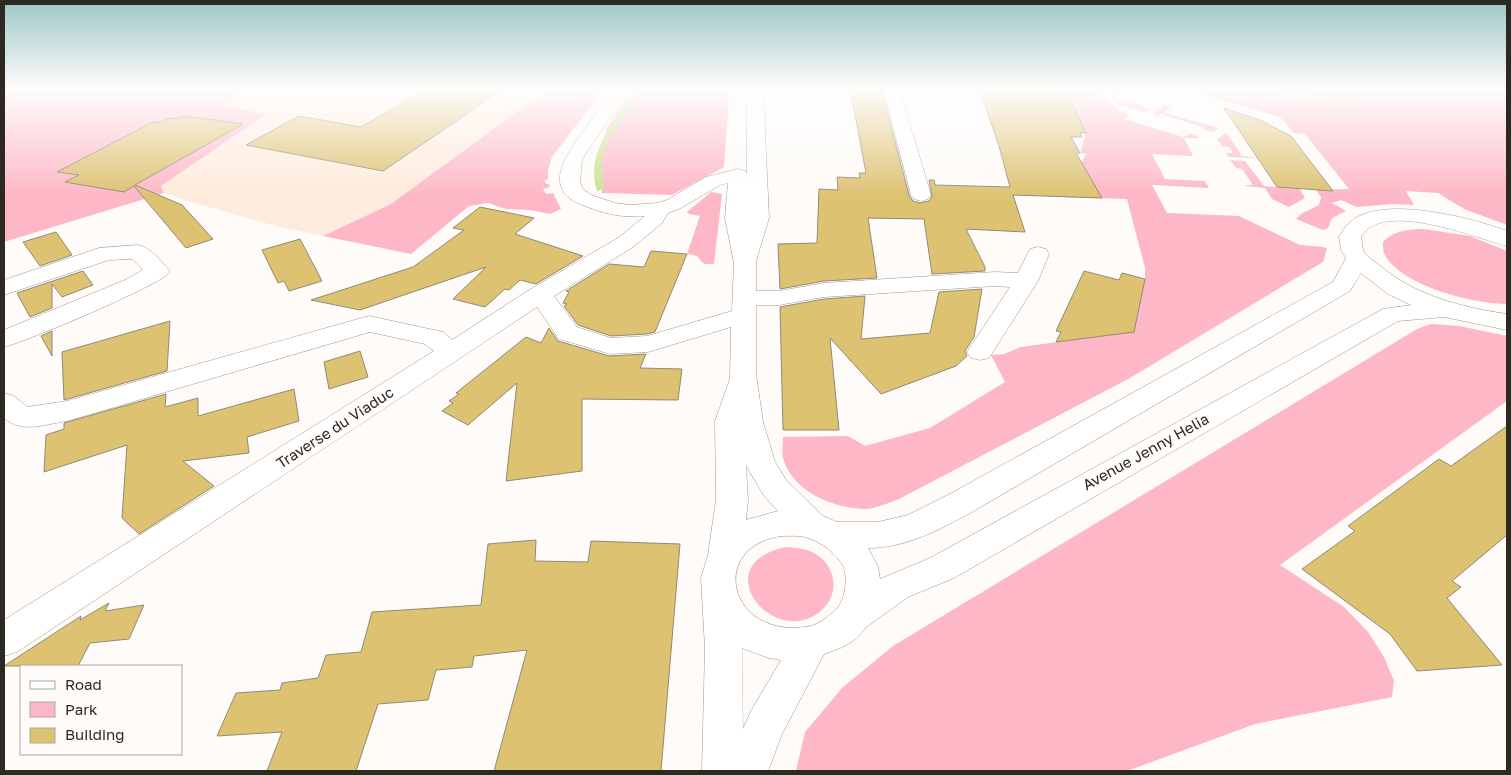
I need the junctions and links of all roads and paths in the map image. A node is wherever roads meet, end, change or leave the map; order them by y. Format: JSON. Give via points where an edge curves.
{"nodes":[{"id":1,"x":598,"y":124,"type":"edge"},
{"id":2,"x":756,"y":124,"type":"edge"},
{"id":3,"x":901,"y":124,"type":"edge"},
{"id":4,"x":757,"y":153,"type":"junction"},
{"id":5,"x":738,"y":175,"type":"junction"},
{"id":6,"x":758,"y":194,"type":"junction"},
{"id":7,"x":921,"y":195,"type":"dead end"},
{"id":8,"x":660,"y":210,"type":"junction"},
{"id":9,"x":1507,"y":239,"type":"edge"},
{"id":10,"x":1038,"y":254,"type":"dead end"},
{"id":11,"x":1357,"y":258,"type":"junction"},
{"id":12,"x":746,"y":263,"type":"junction"},
{"id":13,"x":1026,"y":281,"type":"junction"},
{"id":14,"x":4,"y":288,"type":"edge"},
{"id":15,"x":540,"y":294,"type":"junction"},
{"id":16,"x":745,"y":306,"type":"junction"},
{"id":17,"x":1445,"y":309,"type":"junction"},
{"id":18,"x":1507,"y":322,"type":"edge"},
{"id":19,"x":4,"y":339,"type":"edge"},
{"id":20,"x":451,"y":352,"type":"junction"},
{"id":21,"x":980,"y":352,"type":"dead end"},
{"id":22,"x":743,"y":374,"type":"junction"},
{"id":23,"x":4,"y":403,"type":"edge"},
{"id":24,"x":823,"y":530,"type":"junction"},
{"id":25,"x":725,"y":555,"type":"junction"},
{"id":26,"x":721,"y":600,"type":"junction"},
{"id":27,"x":855,"y":616,"type":"junction"},
{"id":28,"x":4,"y":640,"type":"edge"},
{"id":29,"x":811,"y":643,"type":"junction"},
{"id":30,"x":723,"y":771,"type":"edge"},
{"id":31,"x":747,"y":771,"type":"edge"}],
"edges":[{"from":1,"to":8,"type":"street","via":[[573,159],[570,182],[575,192],[596,205],[630,211]]},
{"from":2,"to":4,"type":"street"},
{"from":3,"to":7,"type":"street"},
{"from":4,"to":5,"type":"street"},
{"from":4,"to":6,"type":"street"},
{"from":5,"to":6,"type":"street","via":[[751,182]]},
{"from":5,"to":8,"type":"street","via":[[713,181]]},
{"from":5,"to":12,"type":"street","via":[[736,218]]},
{"from":6,"to":12,"type":"street","via":[[758,218]]},
{"from":8,"to":15,"type":"street","name":"Traverse du Viaduc","via":[[658,216],[636,236]]},
{"from":9,"to":11,"type":"street","via":[[1456,222],[1423,216],[1396,216],[1373,219],[1358,226],[1350,237]]},
{"from":10,"to":13,"type":"street"},
{"from":11,"to":17,"type":"street","via":[[1399,290]]},
{"from":11,"to":24,"type":"street","via":[[1342,286],[915,527],[878,535]]},
{"from":12,"to":16,"type":"street"},
{"from":13,"to":16,"type":"street","via":[[995,279],[835,289]]},
{"from":13,"to":21,"type":"street"},
{"from":14,"to":19,"type":"street","via":[[107,253],[138,252],[158,272],[133,286]]},
{"from":15,"to":16,"type":"street","via":[[568,333],[610,346],[648,344]]},
{"from":15,"to":20,"type":"street","name":"Traverse du Viaduc"},
{"from":16,"to":22,"type":"street"},
{"from":17,"to":18,"type":"street"},
{"from":17,"to":27,"type":"street","name":"Avenue Jenny Helia","via":[[1392,314],[942,568],[896,587]]},
{"from":20,"to":23,"type":"street","via":[[434,338],[369,324],[67,410],[22,418]]},
{"from":20,"to":28,"type":"street","name":"Traverse du Viaduc"},
{"from":22,"to":24,"type":"street","via":[[749,422],[760,463],[774,488]]},
{"from":22,"to":25,"type":"street","via":[[730,421],[732,500]]},
{"from":24,"to":25,"type":"street","via":[[786,522],[761,527],[740,538]]},
{"from":24,"to":27,"type":"street","via":[[852,551],[863,571],[864,594]]},
{"from":25,"to":26,"type":"street","via":[[718,577]]},
{"from":26,"to":29,"type":"street","via":[[734,620],[755,637],[782,645]]},
{"from":26,"to":30,"type":"street"},
{"from":27,"to":29,"type":"street","via":[[837,634]]},
{"from":29,"to":31,"type":"street","via":[[765,725]]}]}
